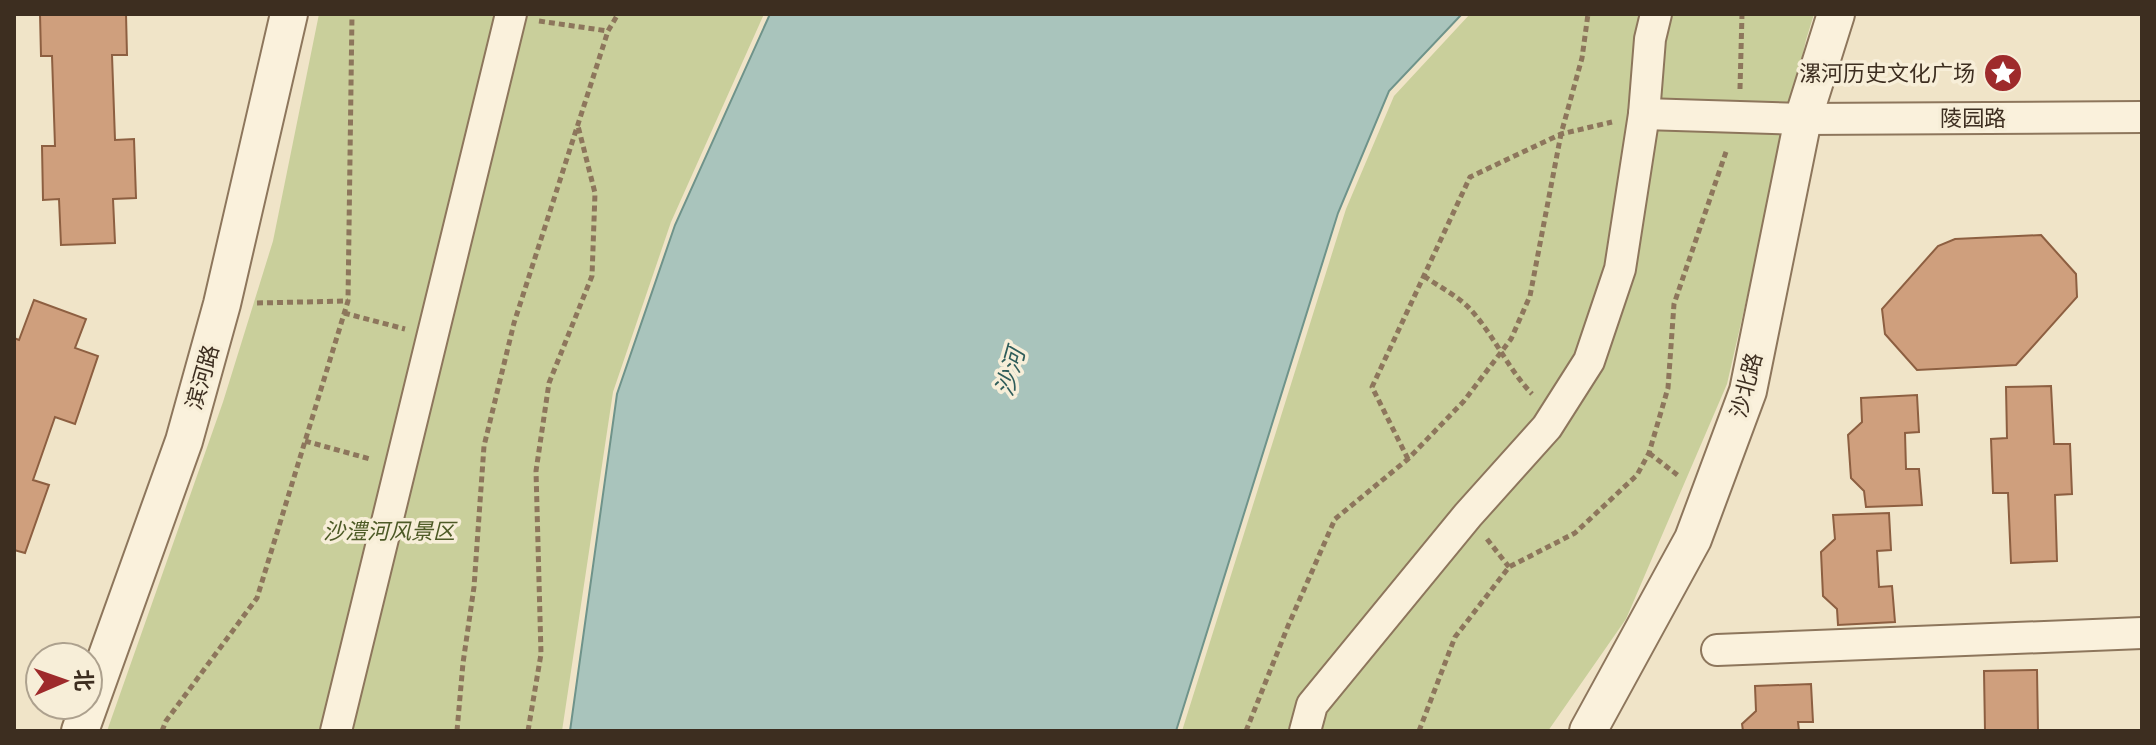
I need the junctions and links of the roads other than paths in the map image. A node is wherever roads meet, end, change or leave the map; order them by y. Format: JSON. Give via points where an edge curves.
{"nodes":[{"id":1,"x":289,"y":14,"type":"edge"},
{"id":2,"x":1656,"y":14,"type":"edge"},
{"id":3,"x":1836,"y":14,"type":"edge"},
{"id":4,"x":510,"y":16,"type":"edge"},
{"id":5,"x":1644,"y":114,"type":"junction"},
{"id":6,"x":2142,"y":117,"type":"edge"},
{"id":7,"x":1803,"y":119,"type":"junction"},
{"id":8,"x":2142,"y":633,"type":"edge"},
{"id":9,"x":1717,"y":650,"type":"dead end"},
{"id":10,"x":80,"y":731,"type":"edge"},
{"id":11,"x":336,"y":731,"type":"edge"},
{"id":12,"x":1305,"y":731,"type":"edge"},
{"id":13,"x":1588,"y":731,"type":"edge"}],
"edges":[{"from":1,"to":10,"type":"street","name":"滨河路","via":[[222,304],[184,441]]},
{"from":2,"to":5,"type":"street"},
{"from":3,"to":7,"type":"street","name":"沙北路"},
{"from":4,"to":11,"type":"street"},
{"from":5,"to":7,"type":"street","name":"陵园路"},
{"from":5,"to":12,"type":"street","via":[[1620,269],[1589,361],[1554,416],[1312,705]]},
{"from":6,"to":7,"type":"street","name":"陵园路"},
{"from":7,"to":13,"type":"street","name":"沙北路","via":[[1748,391],[1693,539]]},
{"from":8,"to":9,"type":"street"}]}
